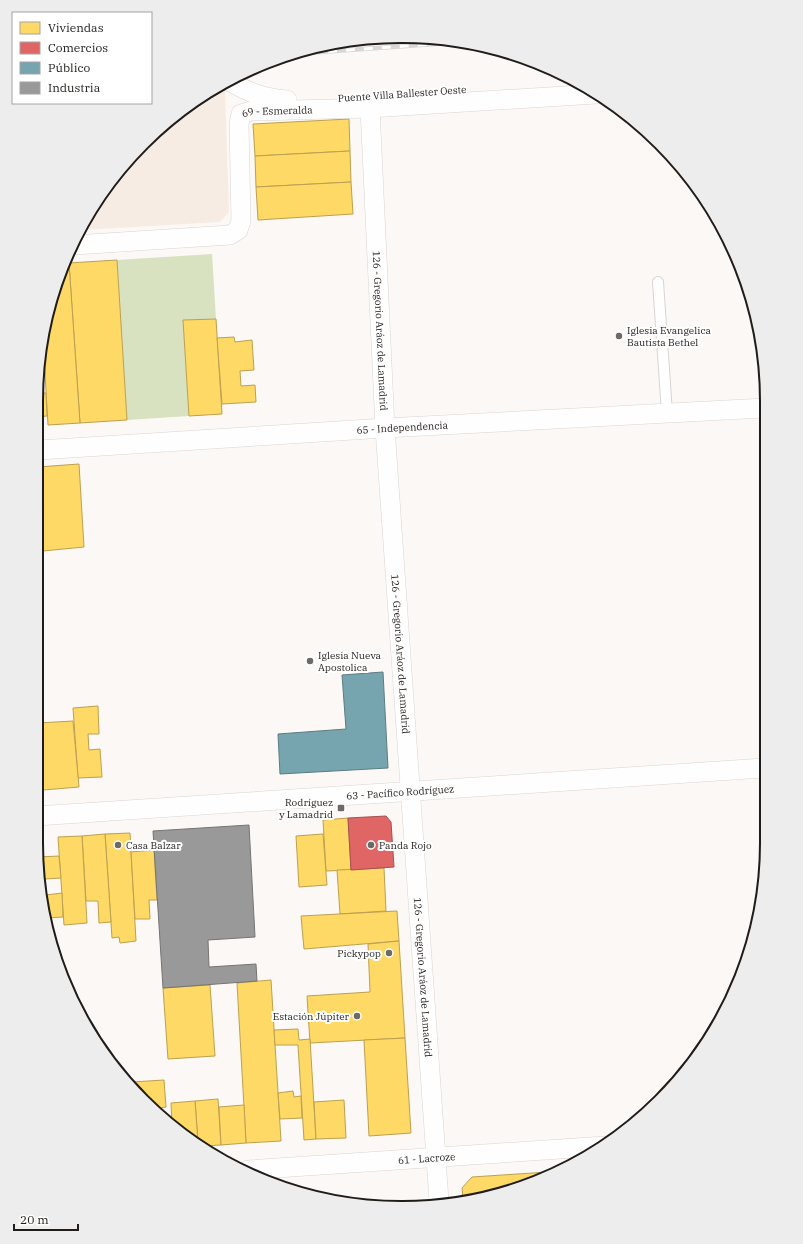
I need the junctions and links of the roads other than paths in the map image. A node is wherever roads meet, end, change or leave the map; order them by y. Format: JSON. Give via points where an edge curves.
{"nodes":[{"id":1,"x":236,"y":84,"type":"edge"},
{"id":2,"x":568,"y":84,"type":"edge"},
{"id":3,"x":587,"y":95,"type":"edge"},
{"id":4,"x":370,"y":108,"type":"junction"},
{"id":5,"x":79,"y":245,"type":"edge"},
{"id":6,"x":658,"y":282,"type":"dead end"},
{"id":7,"x":760,"y":408,"type":"edge"},
{"id":8,"x":667,"y":413,"type":"junction"},
{"id":9,"x":385,"y":428,"type":"junction"},
{"id":10,"x":43,"y":450,"type":"edge"},
{"id":11,"x":760,"y":768,"type":"edge"},
{"id":12,"x":411,"y":791,"type":"junction"},
{"id":13,"x":43,"y":816,"type":"edge"},
{"id":14,"x":591,"y":1147,"type":"edge"},
{"id":15,"x":436,"y":1158,"type":"junction"},
{"id":16,"x":255,"y":1170,"type":"edge"},
{"id":17,"x":439,"y":1199,"type":"edge"}],
"edges":[{"from":1,"to":2,"type":"street","name":"Puente Villa Ballester Oeste","via":[[253,94],[289,101]]},
{"from":3,"to":4,"type":"street","name":"69 - Esmeralda"},
{"from":4,"to":5,"type":"street","name":"69 - Esmeralda","via":[[251,111],[241,114],[241,221],[238,230],[230,235]]},
{"from":4,"to":9,"type":"street","name":"126 - Gregorio Aráoz de Lamadrid"},
{"from":6,"to":8,"type":"lane"},
{"from":7,"to":8,"type":"street","name":"65 - Independencia"},
{"from":8,"to":9,"type":"street","name":"65 - Independencia"},
{"from":9,"to":10,"type":"street","name":"65 - Independencia"},
{"from":9,"to":12,"type":"street","name":"126 - Gregorio Aráoz de Lamadrid"},
{"from":11,"to":12,"type":"street","name":"63 - Pacífico Rodríguez"},
{"from":12,"to":13,"type":"street","name":"63 - Pacífico Rodríguez"},
{"from":12,"to":15,"type":"street","name":"126 - Gregorio Aráoz de Lamadrid"},
{"from":14,"to":15,"type":"street","name":"61 - Lacroze"},
{"from":15,"to":16,"type":"street","name":"61 - Lacroze"},
{"from":15,"to":17,"type":"street","name":"126 - Gregorio Aráoz de Lamadrid"}]}
